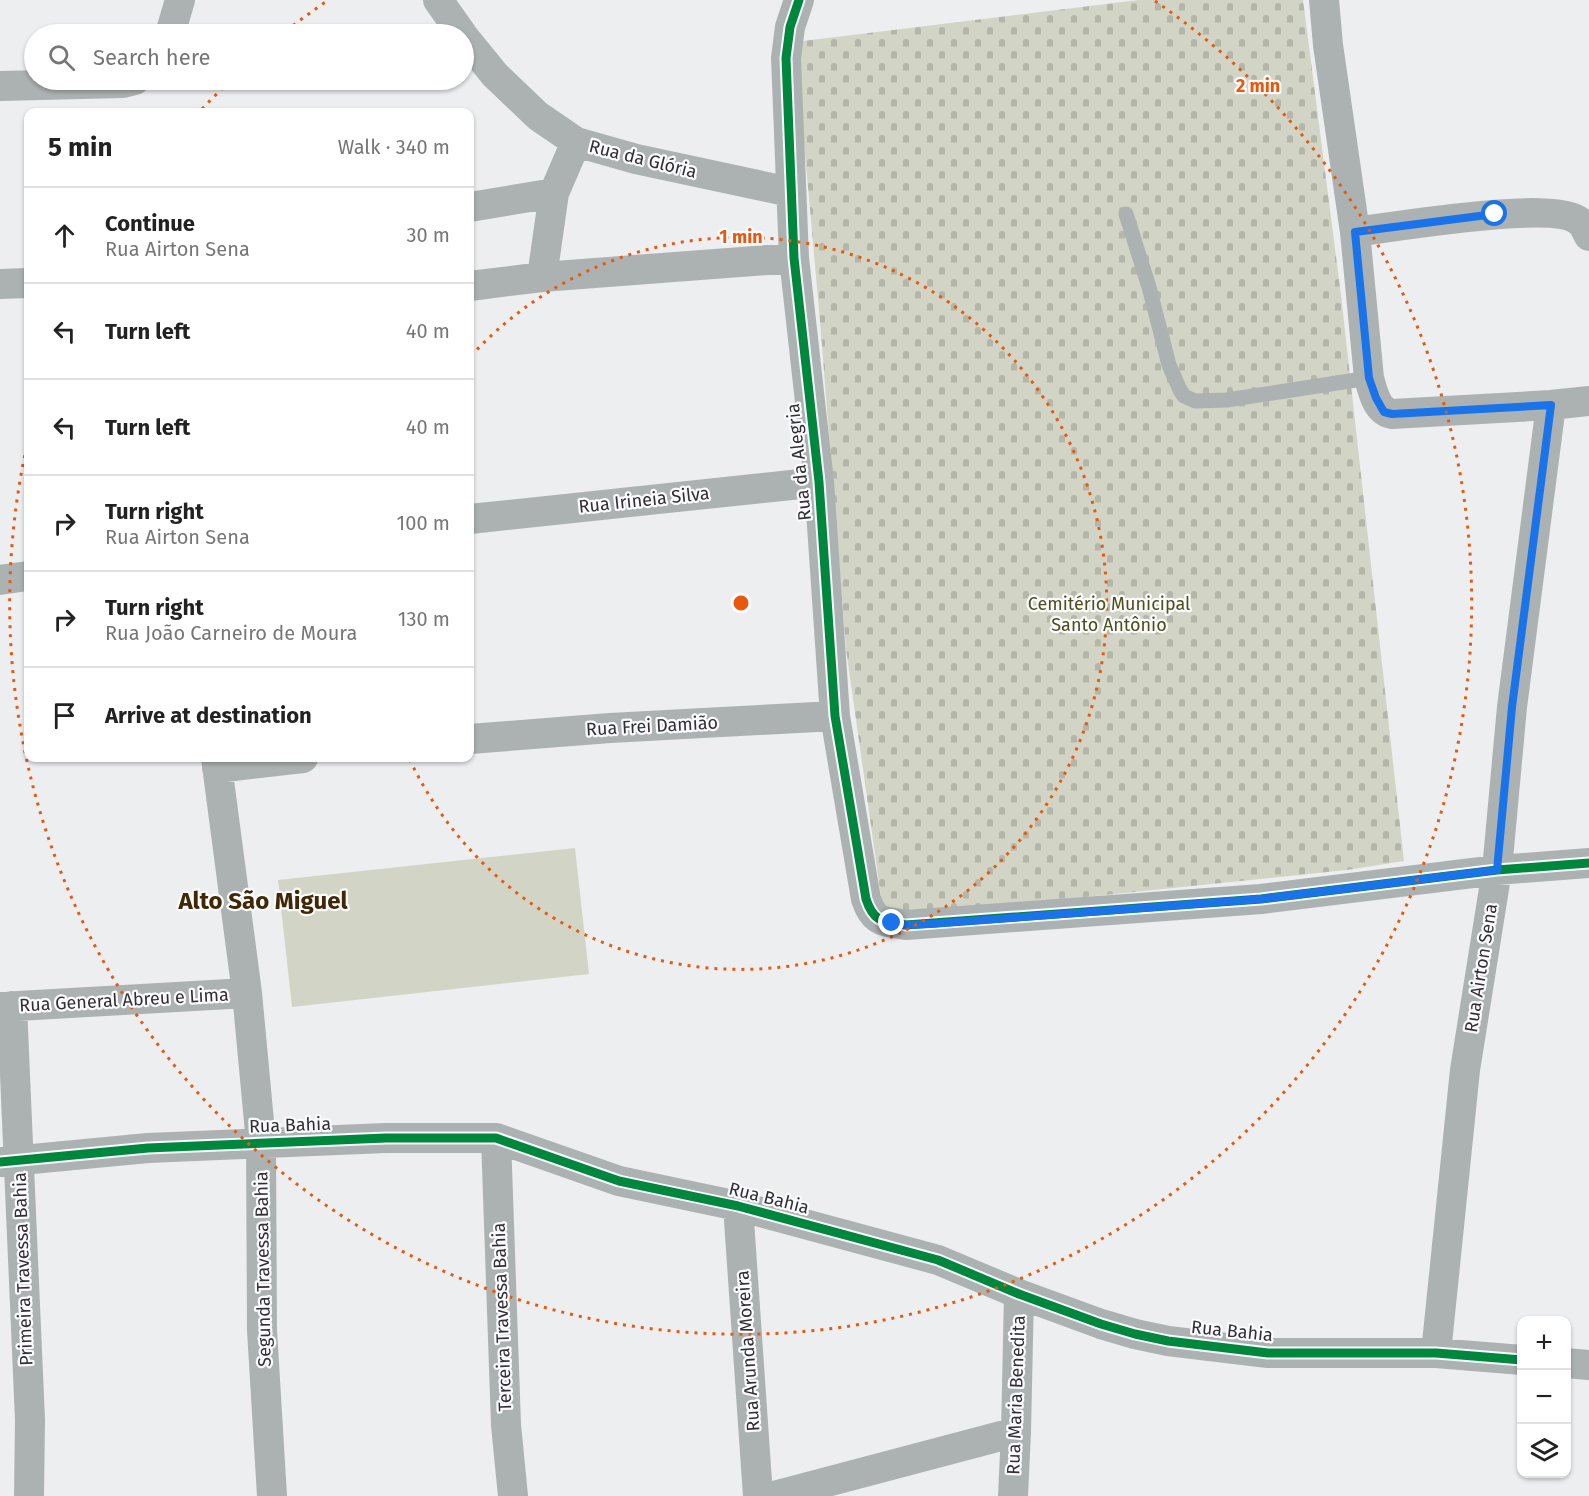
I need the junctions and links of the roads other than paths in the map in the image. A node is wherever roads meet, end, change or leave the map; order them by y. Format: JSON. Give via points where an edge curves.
{"nodes":[{"id":1,"x":180,"y":0,"type":"edge"},
{"id":2,"x":438,"y":0,"type":"edge"},
{"id":3,"x":799,"y":0,"type":"edge"},
{"id":4,"x":1324,"y":0,"type":"edge"},
{"id":5,"x":173,"y":24,"type":"edge"},
{"id":6,"x":455,"y":24,"type":"edge"},
{"id":7,"x":474,"y":49,"type":"edge"},
{"id":8,"x":24,"y":85,"type":"edge"},
{"id":9,"x":0,"y":86,"type":"edge"},
{"id":10,"x":576,"y":142,"type":"junction"},
{"id":11,"x":790,"y":192,"type":"junction"},
{"id":12,"x":554,"y":193,"type":"junction"},
{"id":13,"x":474,"y":206,"type":"edge"},
{"id":14,"x":1126,"y":214,"type":"dead end"},
{"id":15,"x":1355,"y":232,"type":"junction"},
{"id":16,"x":1589,"y":236,"type":"edge"},
{"id":17,"x":794,"y":258,"type":"junction"},
{"id":18,"x":542,"y":278,"type":"junction"},
{"id":19,"x":24,"y":283,"type":"edge"},
{"id":20,"x":0,"y":284,"type":"edge"},
{"id":21,"x":474,"y":286,"type":"edge"},
{"id":22,"x":1369,"y":378,"type":"junction"},
{"id":23,"x":1589,"y":401,"type":"edge"},
{"id":24,"x":1551,"y":405,"type":"junction"},
{"id":25,"x":819,"y":482,"type":"junction"},
{"id":26,"x":474,"y":519,"type":"edge"},
{"id":27,"x":24,"y":577,"type":"edge"},
{"id":28,"x":0,"y":580,"type":"edge"},
{"id":29,"x":835,"y":717,"type":"junction"},
{"id":30,"x":474,"y":739,"type":"edge"},
{"id":31,"x":234,"y":762,"type":"edge"},
{"id":32,"x":217,"y":763,"type":"edge"},
{"id":33,"x":1589,"y":863,"type":"edge"},
{"id":34,"x":1497,"y":870,"type":"junction"},
{"id":35,"x":247,"y":993,"type":"junction"},
{"id":36,"x":6,"y":1006,"type":"edge"},
{"id":37,"x":496,"y":1138,"type":"junction"},
{"id":38,"x":261,"y":1143,"type":"junction"},
{"id":39,"x":9,"y":1161,"type":"edge"},
{"id":40,"x":738,"y":1206,"type":"junction"},
{"id":41,"x":1019,"y":1294,"type":"junction"},
{"id":42,"x":1436,"y":1353,"type":"junction"},
{"id":43,"x":1517,"y":1360,"type":"edge"},
{"id":44,"x":1571,"y":1363,"type":"edge"},
{"id":45,"x":1589,"y":1365,"type":"edge"},
{"id":46,"x":1016,"y":1432,"type":"junction"},
{"id":47,"x":29,"y":1496,"type":"edge"},
{"id":48,"x":272,"y":1496,"type":"edge"},
{"id":49,"x":513,"y":1496,"type":"edge"},
{"id":50,"x":758,"y":1496,"type":"edge"},
{"id":51,"x":774,"y":1496,"type":"edge"},
{"id":52,"x":1013,"y":1496,"type":"edge"}],
"edges":[{"from":1,"to":5,"type":"street"},
{"from":2,"to":6,"type":"street","name":"Rua da Glória"},
{"from":3,"to":11,"type":"street","name":"Rua da Alegria","via":[[786,58]]},
{"from":4,"to":15,"type":"street"},
{"from":7,"to":10,"type":"street","name":"Rua da Glória","via":[[537,116]]},
{"from":8,"to":9,"type":"street"},
{"from":10,"to":11,"type":"street","name":"Rua da Glória"},
{"from":10,"to":12,"type":"street"},
{"from":11,"to":17,"type":"street","name":"Rua da Alegria"},
{"from":12,"to":13,"type":"street"},
{"from":12,"to":18,"type":"street"},
{"from":14,"to":22,"type":"lane","via":[[1169,365],[1184,396],[1195,401],[1227,400]]},
{"from":15,"to":16,"type":"street","via":[[1495,214],[1534,213],[1562,214],[1578,220]]},
{"from":15,"to":22,"type":"street"},
{"from":17,"to":18,"type":"street"},
{"from":17,"to":25,"type":"street","name":"Rua da Alegria"},
{"from":18,"to":21,"type":"street"},
{"from":19,"to":20,"type":"street"},
{"from":22,"to":24,"type":"street","via":[[1380,408],[1392,414]]},
{"from":23,"to":24,"type":"street"},
{"from":24,"to":34,"type":"street","name":"Rua Airton Sena","via":[[1512,707]]},
{"from":25,"to":26,"type":"street","name":"Rua Irineia Silva"},
{"from":25,"to":29,"type":"street","name":"Rua da Alegria"},
{"from":27,"to":28,"type":"street"},
{"from":29,"to":30,"type":"street","name":"Rua Frei Damião"},
{"from":29,"to":34,"type":"street","name":"Rua da Alegria","via":[[869,908],[876,917],[892,923],[1237,901]]},
{"from":31,"to":32,"type":"street"},
{"from":32,"to":35,"type":"street","name":"Segunda Travessa Bahia"},
{"from":33,"to":34,"type":"street"},
{"from":34,"to":42,"type":"street","name":"Rua Airton Sena","via":[[1465,1070]]},
{"from":35,"to":36,"type":"street","name":"Rua General Abreu e Lima"},
{"from":35,"to":38,"type":"street","name":"Segunda Travessa Bahia"},
{"from":36,"to":39,"type":"street","name":"Primeira Travessa Bahia"},
{"from":37,"to":38,"type":"street","name":"Rua Bahia"},
{"from":37,"to":40,"type":"street","name":"Rua Bahia","via":[[619,1181]]},
{"from":37,"to":49,"type":"street","name":"Terceira Travessa Bahia","via":[[506,1425]]},
{"from":38,"to":39,"type":"street","name":"Rua Bahia","via":[[148,1148]]},
{"from":38,"to":48,"type":"street","name":"Segunda Travessa Bahia","via":[[262,1330]]},
{"from":39,"to":47,"type":"street","name":"Primeira Travessa Bahia","via":[[30,1420]]},
{"from":40,"to":41,"type":"street","name":"Rua Bahia","via":[[938,1260]]},
{"from":40,"to":50,"type":"street","name":"Rua Arunda Moreira"},
{"from":41,"to":42,"type":"street","name":"Rua Bahia","via":[[1101,1324],[1168,1341],[1268,1353]]},
{"from":41,"to":46,"type":"street","name":"Rua Maria Benedita"},
{"from":42,"to":43,"type":"street","name":"Rua Bahia"},
{"from":44,"to":45,"type":"street"},
{"from":46,"to":51,"type":"street"},
{"from":46,"to":52,"type":"street","name":"Rua Maria Benedita"}]}
